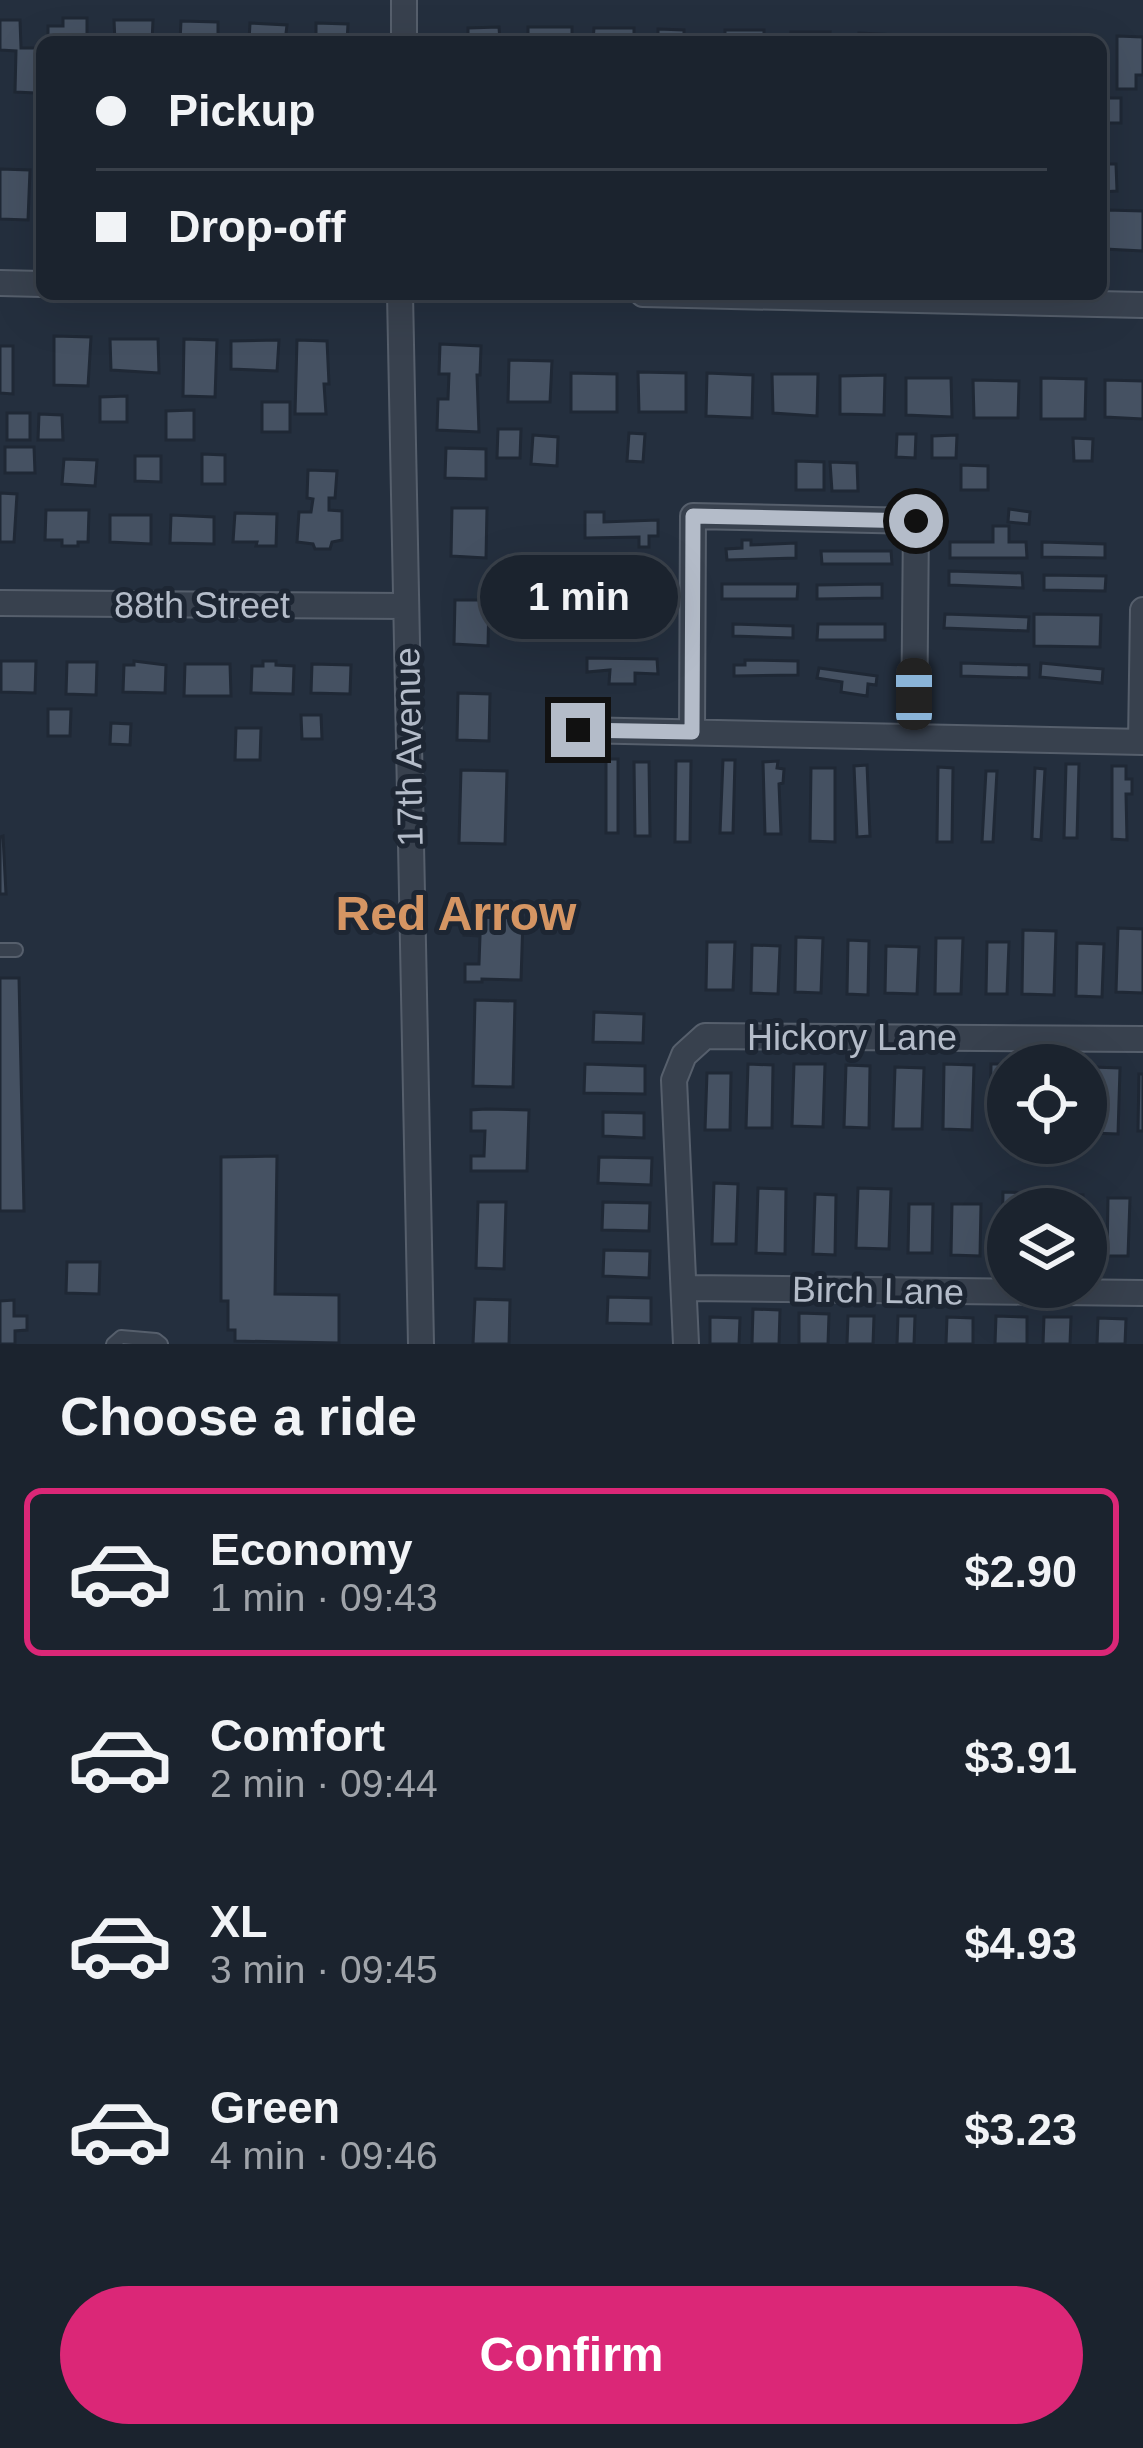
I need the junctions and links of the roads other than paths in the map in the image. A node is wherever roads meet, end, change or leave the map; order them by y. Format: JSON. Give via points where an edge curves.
{"nodes":[{"id":1,"x":404,"y":0,"type":"edge"},
{"id":2,"x":404,"y":36,"type":"edge"},
{"id":3,"x":0,"y":283,"type":"edge"},
{"id":4,"x":36,"y":284,"type":"edge"},
{"id":5,"x":400,"y":300,"type":"edge"},
{"id":6,"x":916,"y":300,"type":"edge"},
{"id":7,"x":1143,"y":305,"type":"edge"},
{"id":8,"x":0,"y":603,"type":"edge"},
{"id":9,"x":404,"y":606,"type":"junction"},
{"id":10,"x":1143,"y":610,"type":"edge"},
{"id":11,"x":578,"y":730,"type":"dead end"},
{"id":12,"x":692,"y":732,"type":"junction"},
{"id":13,"x":914,"y":737,"type":"junction"},
{"id":14,"x":1142,"y":742,"type":"edge"},
{"id":15,"x":0,"y":950,"type":"edge"},
{"id":16,"x":16,"y":950,"type":"dead end"},
{"id":17,"x":1143,"y":1039,"type":"edge"},
{"id":18,"x":684,"y":1288,"type":"junction"},
{"id":19,"x":1143,"y":1293,"type":"edge"},
{"id":20,"x":113,"y":1344,"type":"edge"},
{"id":21,"x":160,"y":1344,"type":"edge"},
{"id":22,"x":421,"y":1344,"type":"edge"},
{"id":23,"x":686,"y":1344,"type":"edge"}],
"edges":[{"from":1,"to":2,"type":"street"},
{"from":3,"to":4,"type":"street"},
{"from":5,"to":9,"type":"street","name":"17th Avenue"},
{"from":6,"to":7,"type":"street"},
{"from":8,"to":9,"type":"street","name":"88th Street"},
{"from":9,"to":22,"type":"street","name":"17th Avenue"},
{"from":10,"to":14,"type":"street"},
{"from":11,"to":12,"type":"street"},
{"from":12,"to":13,"type":"street"},
{"from":12,"to":13,"type":"street","via":[[693,516],[916,521]]},
{"from":13,"to":14,"type":"street"},
{"from":15,"to":16,"type":"lane"},
{"from":17,"to":18,"type":"street","name":"Hickory Lane","via":[[705,1036],[684,1055],[674,1080]]},
{"from":18,"to":19,"type":"street","name":"Birch Lane"},
{"from":18,"to":23,"type":"street"},
{"from":20,"to":21,"type":"lane","via":[[121,1337]]}]}
